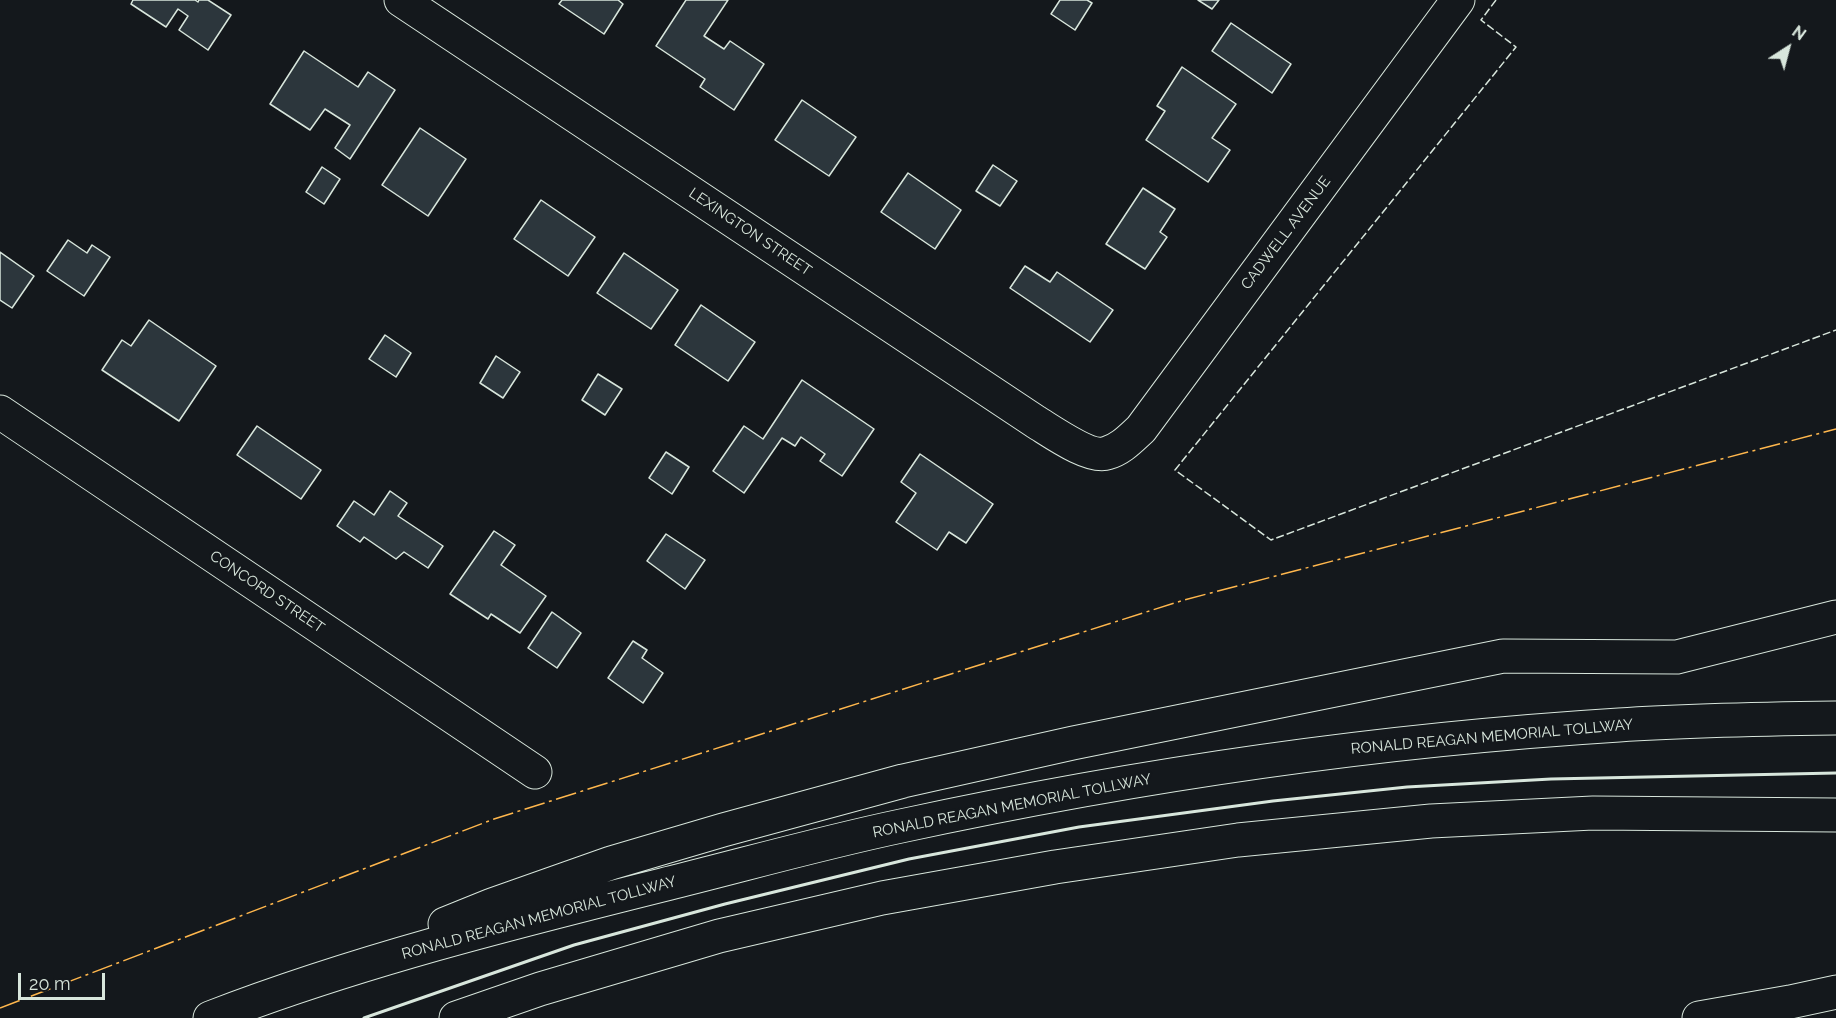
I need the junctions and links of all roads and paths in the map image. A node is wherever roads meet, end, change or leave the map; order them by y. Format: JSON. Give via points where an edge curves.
{"nodes":[{"id":1,"x":401,"y":0,"type":"edge"},
{"id":2,"x":1450,"y":3,"type":"edge"},
{"id":3,"x":0,"y":412,"type":"edge"},
{"id":4,"x":1104,"y":454,"type":"joint"},
{"id":5,"x":1836,"y":617,"type":"edge"},
{"id":6,"x":1836,"y":718,"type":"edge"},
{"id":7,"x":535,"y":772,"type":"dead end"},
{"id":8,"x":1836,"y":816,"type":"edge"},
{"id":9,"x":1836,"y":992,"type":"edge"},
{"id":10,"x":271,"y":994,"type":"junction"},
{"id":11,"x":210,"y":1018,"type":"edge"},
{"id":12,"x":456,"y":1018,"type":"edge"},
{"id":13,"x":1699,"y":1018,"type":"edge"}],
"edges":[{"from":1,"to":4,"type":"main road","name":"LEXINGTON STREET","via":[[1036,422],[1068,441]]},
{"from":2,"to":4,"type":"main road","name":"CADWELL AVENUE","via":[[1141,429],[1123,446]]},
{"from":3,"to":7,"type":"main road","name":"CONCORD STREET"},
{"from":5,"to":10,"type":"main road","via":[[1677,657],[1503,656],[903,781],[611,863],[492,905]]},
{"from":6,"to":10,"type":"main road","name":"RONALD REAGAN MEMORIAL TOLLWAY","via":[[1621,724],[1469,737],[1323,753],[1104,787],[898,827],[731,868],[430,946]]},
{"from":8,"to":12,"type":"main road","via":[[1593,813],[1431,821],[1238,840],[882,898],[719,936]]},
{"from":9,"to":13,"type":"main road"},
{"from":10,"to":11,"type":"main road","name":"RONALD REAGAN MEMORIAL TOLLWAY"}]}
